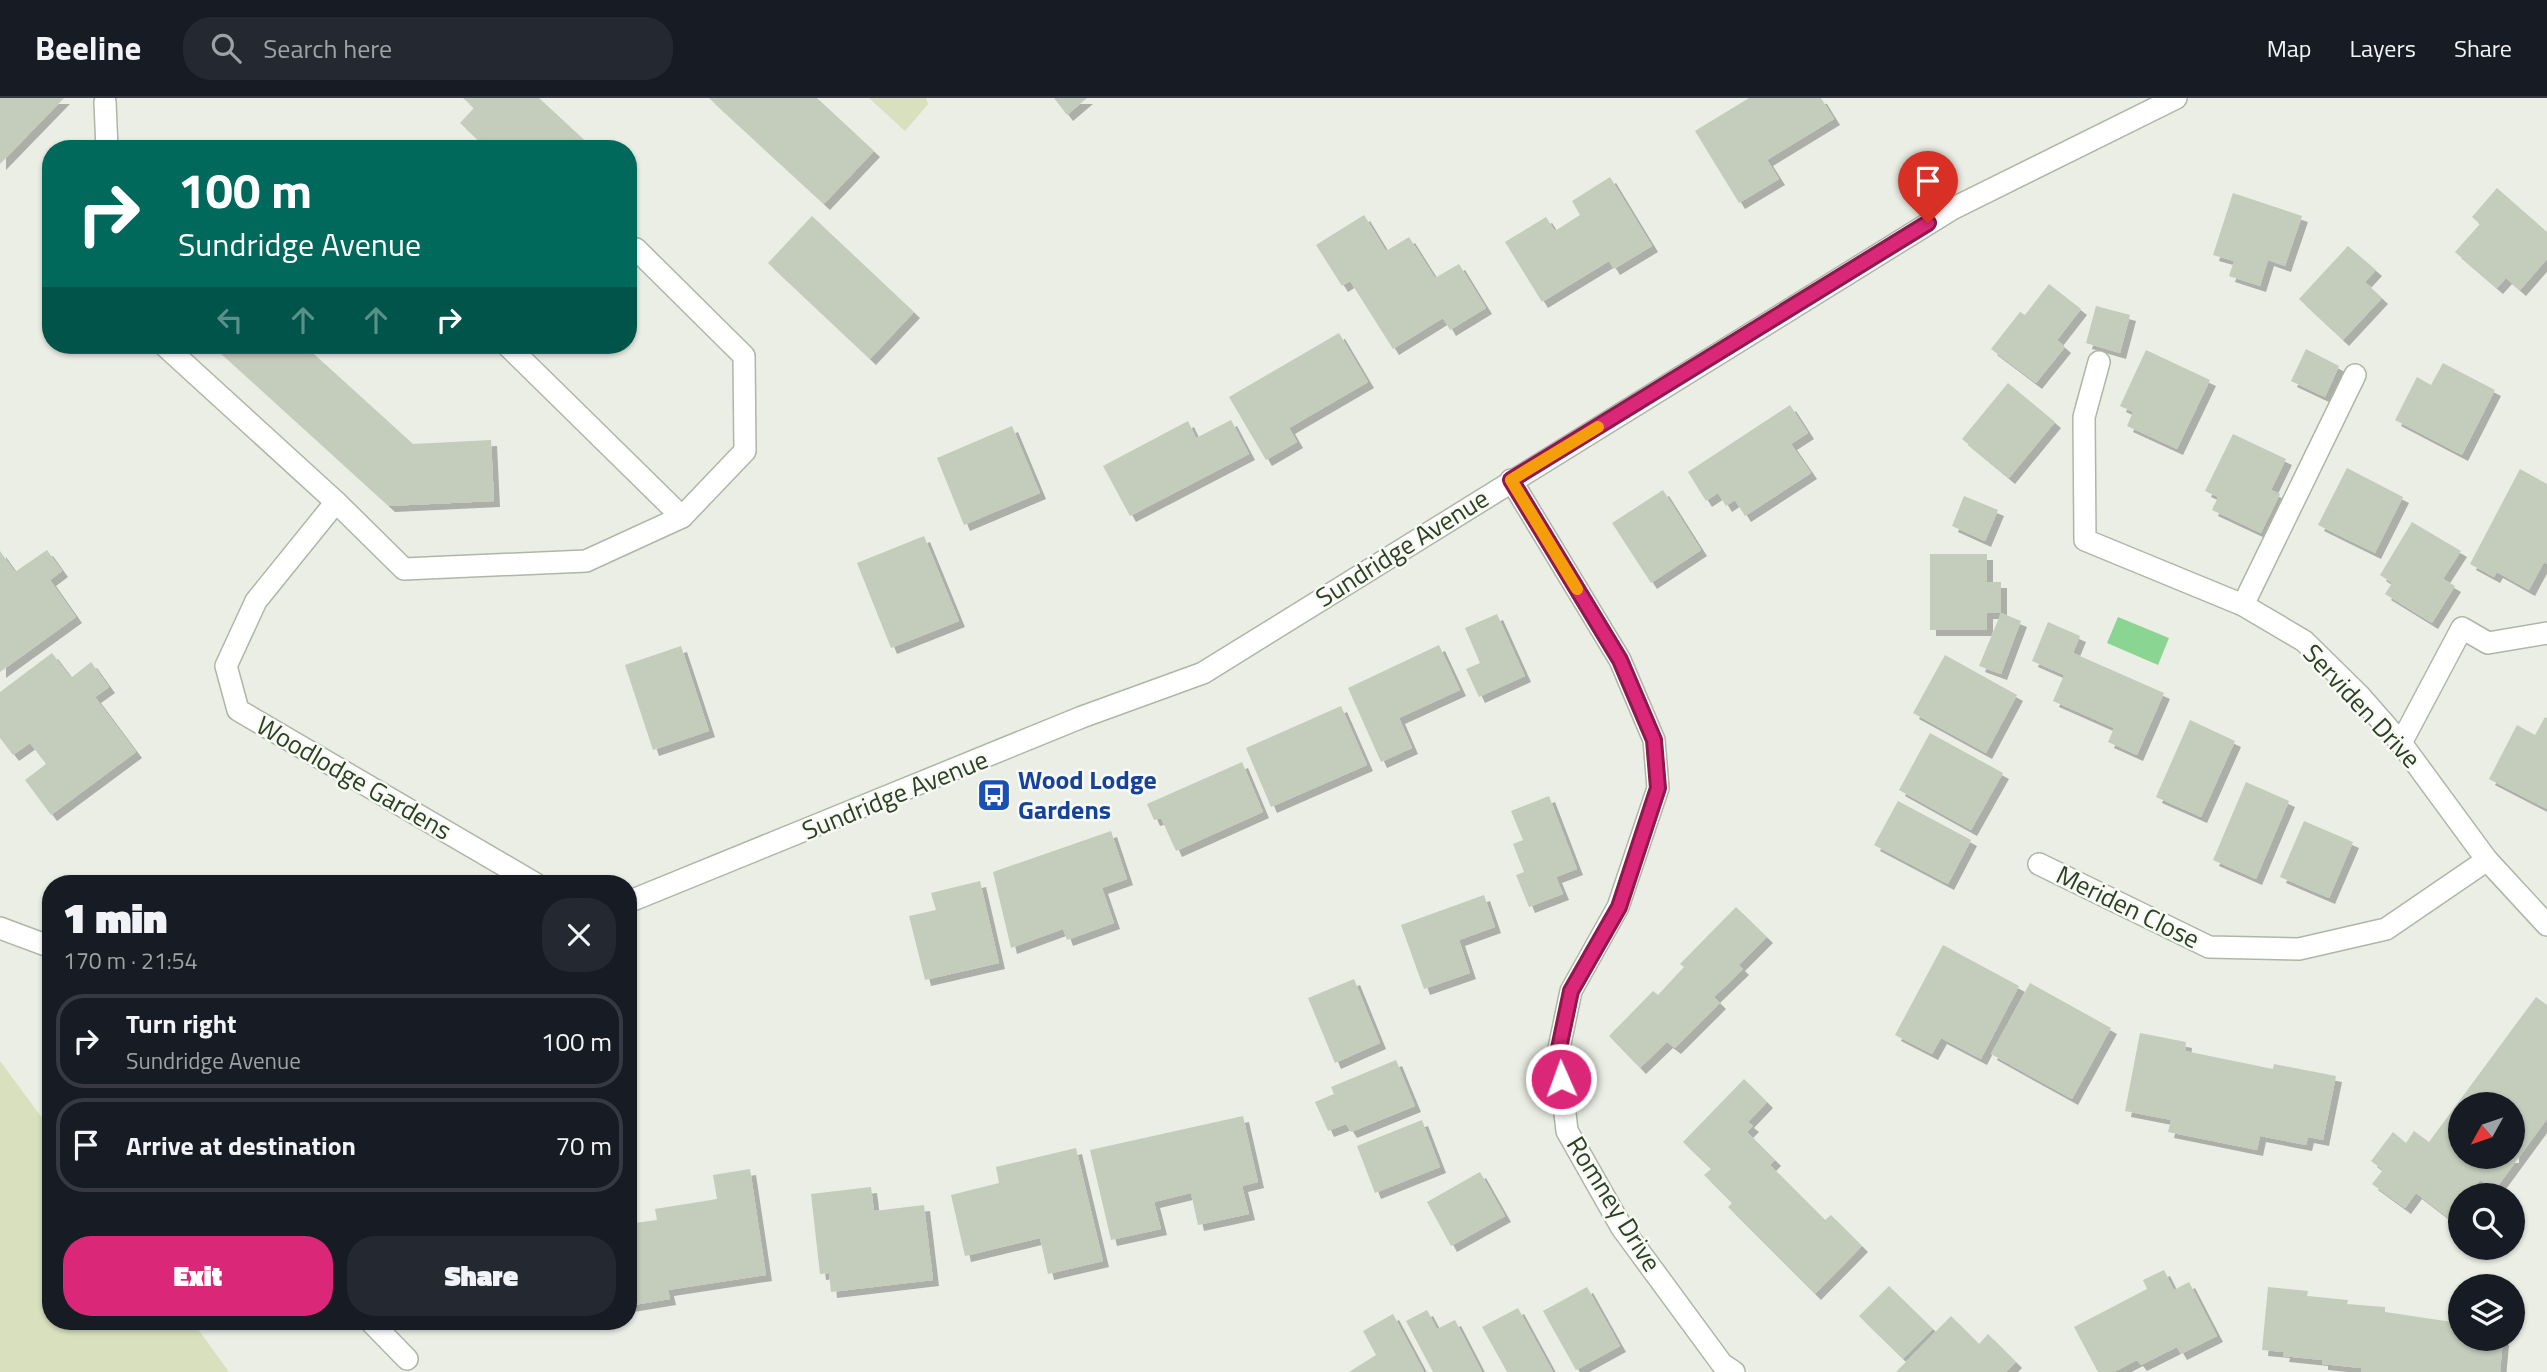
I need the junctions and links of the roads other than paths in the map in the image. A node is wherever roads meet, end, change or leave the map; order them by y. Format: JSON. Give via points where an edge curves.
{"nodes":[{"id":1,"x":2176,"y":98,"type":"edge"},
{"id":2,"x":105,"y":102,"type":"dead end"},
{"id":3,"x":107,"y":140,"type":"edge"},
{"id":4,"x":637,"y":249,"type":"edge"},
{"id":5,"x":174,"y":354,"type":"edge"},
{"id":6,"x":516,"y":354,"type":"edge"},
{"id":7,"x":2099,"y":362,"type":"dead end"},
{"id":8,"x":2356,"y":375,"type":"dead end"},
{"id":9,"x":1511,"y":480,"type":"junction"},
{"id":10,"x":336,"y":502,"type":"junction"},
{"id":11,"x":682,"y":517,"type":"junction"},
{"id":12,"x":2243,"y":605,"type":"junction"},
{"id":13,"x":2547,"y":633,"type":"edge"},
{"id":14,"x":2401,"y":743,"type":"junction"},
{"id":15,"x":2487,"y":860,"type":"junction"},
{"id":16,"x":2039,"y":864,"type":"dead end"},
{"id":17,"x":521,"y":875,"type":"edge"},
{"id":18,"x":637,"y":898,"type":"edge"},
{"id":19,"x":2547,"y":925,"type":"edge"},
{"id":20,"x":0,"y":928,"type":"edge"},
{"id":21,"x":42,"y":944,"type":"edge"},
{"id":22,"x":379,"y":1330,"type":"edge"},
{"id":23,"x":407,"y":1359,"type":"dead end"},
{"id":24,"x":1723,"y":1369,"type":"edge"}],
"edges":[{"from":1,"to":9,"type":"street","name":"Sundridge Avenue","via":[[1952,209]]},
{"from":2,"to":3,"type":"street"},
{"from":4,"to":11,"type":"street","via":[[744,356],[745,451]]},
{"from":5,"to":10,"type":"street"},
{"from":6,"to":11,"type":"street"},
{"from":7,"to":12,"type":"street","name":"Serviden Drive","via":[[2084,416],[2085,540]]},
{"from":8,"to":12,"type":"street"},
{"from":9,"to":18,"type":"street","name":"Sundridge Avenue","via":[[1202,673],[1082,717]]},
{"from":9,"to":24,"type":"street","name":"Romney Drive","via":[[1620,660],[1654,740],[1658,788],[1619,907],[1571,991],[1558,1053],[1567,1131],[1622,1228]]},
{"from":10,"to":11,"type":"street","via":[[404,569],[586,561]]},
{"from":10,"to":17,"type":"street","name":"Woodlodge Gardens","via":[[256,601],[226,666],[238,710]]},
{"from":12,"to":14,"type":"street","name":"Serviden Drive","via":[[2304,641]]},
{"from":13,"to":14,"type":"street","via":[[2488,643],[2462,628]]},
{"from":14,"to":15,"type":"street","name":"Serviden Drive"},
{"from":15,"to":16,"type":"street","name":"Meriden Close","via":[[2386,929],[2299,949],[2210,947]]},
{"from":15,"to":19,"type":"street","name":"Serviden Drive"},
{"from":20,"to":21,"type":"street"},
{"from":22,"to":23,"type":"street"}]}
